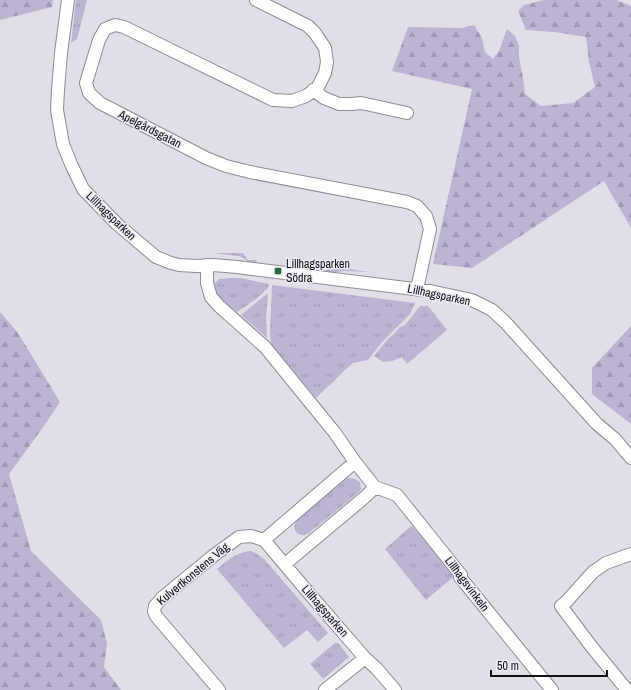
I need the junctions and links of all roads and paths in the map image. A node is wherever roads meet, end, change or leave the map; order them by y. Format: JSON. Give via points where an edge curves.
{"nodes":[{"id":1,"x":68,"y":0,"type":"edge"},
{"id":2,"x":256,"y":0,"type":"edge"},
{"id":3,"x":313,"y":90,"type":"junction"},
{"id":4,"x":407,"y":112,"type":"dead end"},
{"id":5,"x":207,"y":265,"type":"junction"},
{"id":6,"x":417,"y":289,"type":"junction"},
{"id":7,"x":631,"y":458,"type":"edge"},
{"id":8,"x":355,"y":462,"type":"junction"},
{"id":9,"x":375,"y":487,"type":"junction"},
{"id":10,"x":264,"y":540,"type":"junction"},
{"id":11,"x":631,"y":554,"type":"edge"},
{"id":12,"x":285,"y":564,"type":"junction"},
{"id":13,"x":365,"y":658,"type":"junction"},
{"id":14,"x":219,"y":690,"type":"edge"},
{"id":15,"x":324,"y":690,"type":"edge"},
{"id":16,"x":395,"y":690,"type":"edge"},
{"id":17,"x":552,"y":690,"type":"edge"},
{"id":18,"x":627,"y":690,"type":"edge"}],
"edges":[{"from":1,"to":5,"type":"street","name":"Lillhagsparken","via":[[57,110],[62,144],[83,189],[117,224],[156,257],[179,265]]},
{"from":2,"to":3,"type":"street","name":"Apelgårdsgatan","via":[[308,26],[325,48],[325,74],[318,87]]},
{"from":3,"to":4,"type":"street","via":[[339,104],[366,104]]},
{"from":3,"to":6,"type":"street","name":"Apelgårdsgatan","via":[[306,96],[292,101],[273,100],[124,27],[115,26],[105,30],[99,40],[86,83],[89,93],[100,104],[226,166],[418,206],[426,216],[430,229]]},
{"from":5,"to":6,"type":"street","name":"Lillhagsparken","via":[[278,271]]},
{"from":5,"to":8,"type":"street","via":[[207,283],[211,297],[265,347],[336,433]]},
{"from":6,"to":7,"type":"street","name":"Lillhagsparken","via":[[472,300],[492,310]]},
{"from":8,"to":9,"type":"street"},
{"from":8,"to":10,"type":"street"},
{"from":9,"to":12,"type":"street"},
{"from":9,"to":17,"type":"street","name":"Lillhagsvinkeln","via":[[397,495]]},
{"from":10,"to":12,"type":"street","name":"Lillhagsparken"},
{"from":10,"to":14,"type":"street","name":"Kulvertkonstens Väg","via":[[252,536],[239,537],[162,598],[154,611]]},
{"from":11,"to":18,"type":"street","via":[[606,563],[593,572],[561,606]]},
{"from":12,"to":13,"type":"street","name":"Lillhagsparken"},
{"from":13,"to":15,"type":"street"},
{"from":13,"to":16,"type":"street","name":"Lillhagsparken"}]}
